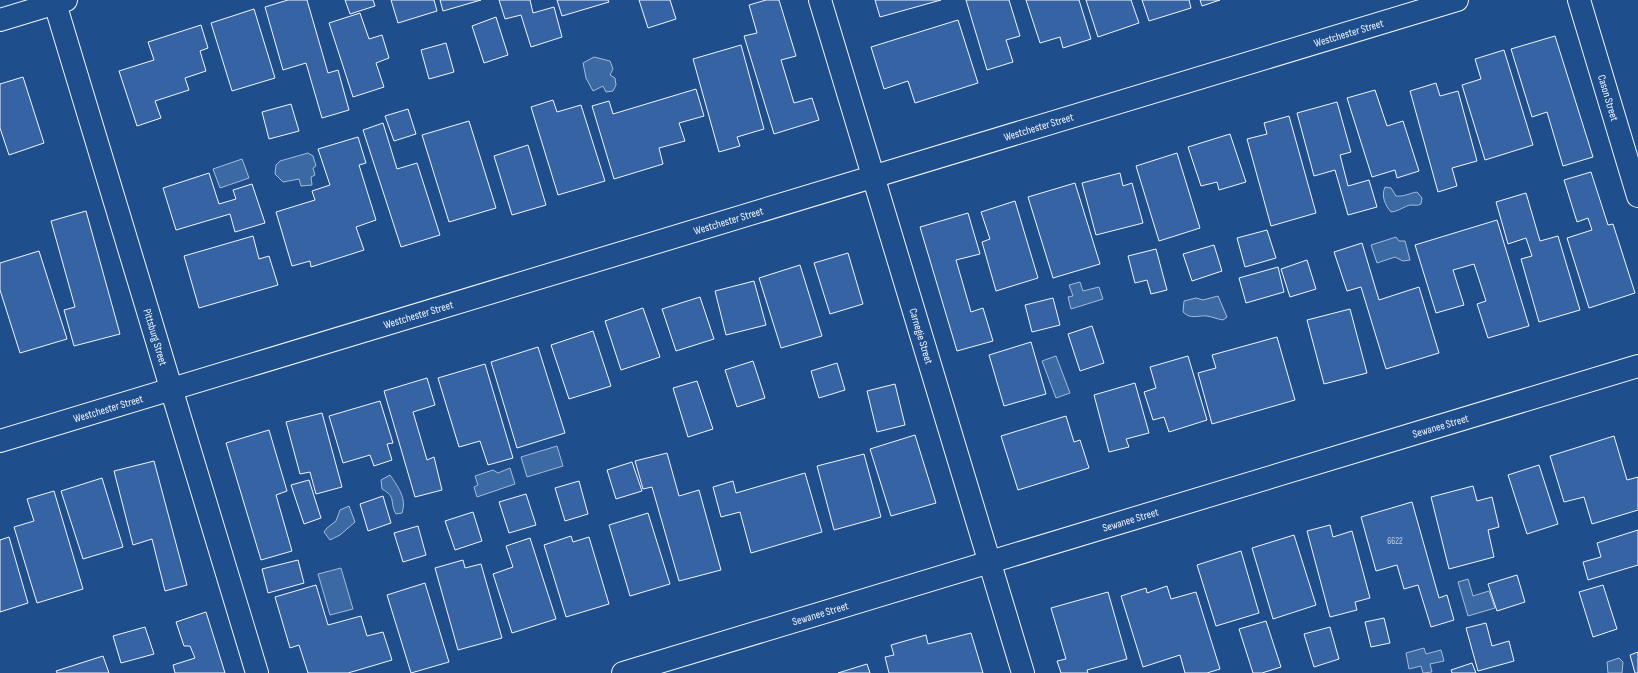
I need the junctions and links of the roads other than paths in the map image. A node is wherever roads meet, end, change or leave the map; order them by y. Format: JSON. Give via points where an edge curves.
{"nodes":[{"id":1,"x":820,"y":0,"type":"edge"},
{"id":2,"x":1457,"y":0,"type":"edge"},
{"id":3,"x":1579,"y":0,"type":"edge"},
{"id":4,"x":59,"y":1,"type":"edge"},
{"id":5,"x":0,"y":20,"type":"edge"},
{"id":6,"x":873,"y":177,"type":"junction"},
{"id":7,"x":1638,"y":196,"type":"edge"},
{"id":8,"x":1638,"y":366,"type":"edge"},
{"id":9,"x":172,"y":389,"type":"junction"},
{"id":10,"x":0,"y":441,"type":"edge"},
{"id":11,"x":990,"y":562,"type":"junction"},
{"id":12,"x":257,"y":673,"type":"edge"},
{"id":13,"x":623,"y":673,"type":"edge"},
{"id":14,"x":1023,"y":673,"type":"edge"}],
"edges":[{"from":1,"to":6,"type":"street","name":"Carnegie Street"},
{"from":2,"to":6,"type":"street","name":"Westchester Street"},
{"from":3,"to":7,"type":"street","name":"Cason Street"},
{"from":4,"to":5,"type":"street"},
{"from":4,"to":9,"type":"street","name":"Pittsburg Street"},
{"from":6,"to":9,"type":"street","name":"Westchester Street"},
{"from":6,"to":11,"type":"street","name":"Carnegie Street"},
{"from":8,"to":11,"type":"street","name":"Sewanee Street"},
{"from":9,"to":10,"type":"street","name":"Westchester Street"},
{"from":9,"to":12,"type":"street","name":"Pittsburg Street"},
{"from":11,"to":13,"type":"street","name":"Sewanee Street"},
{"from":11,"to":14,"type":"street","name":"Carnegie Street"}]}
